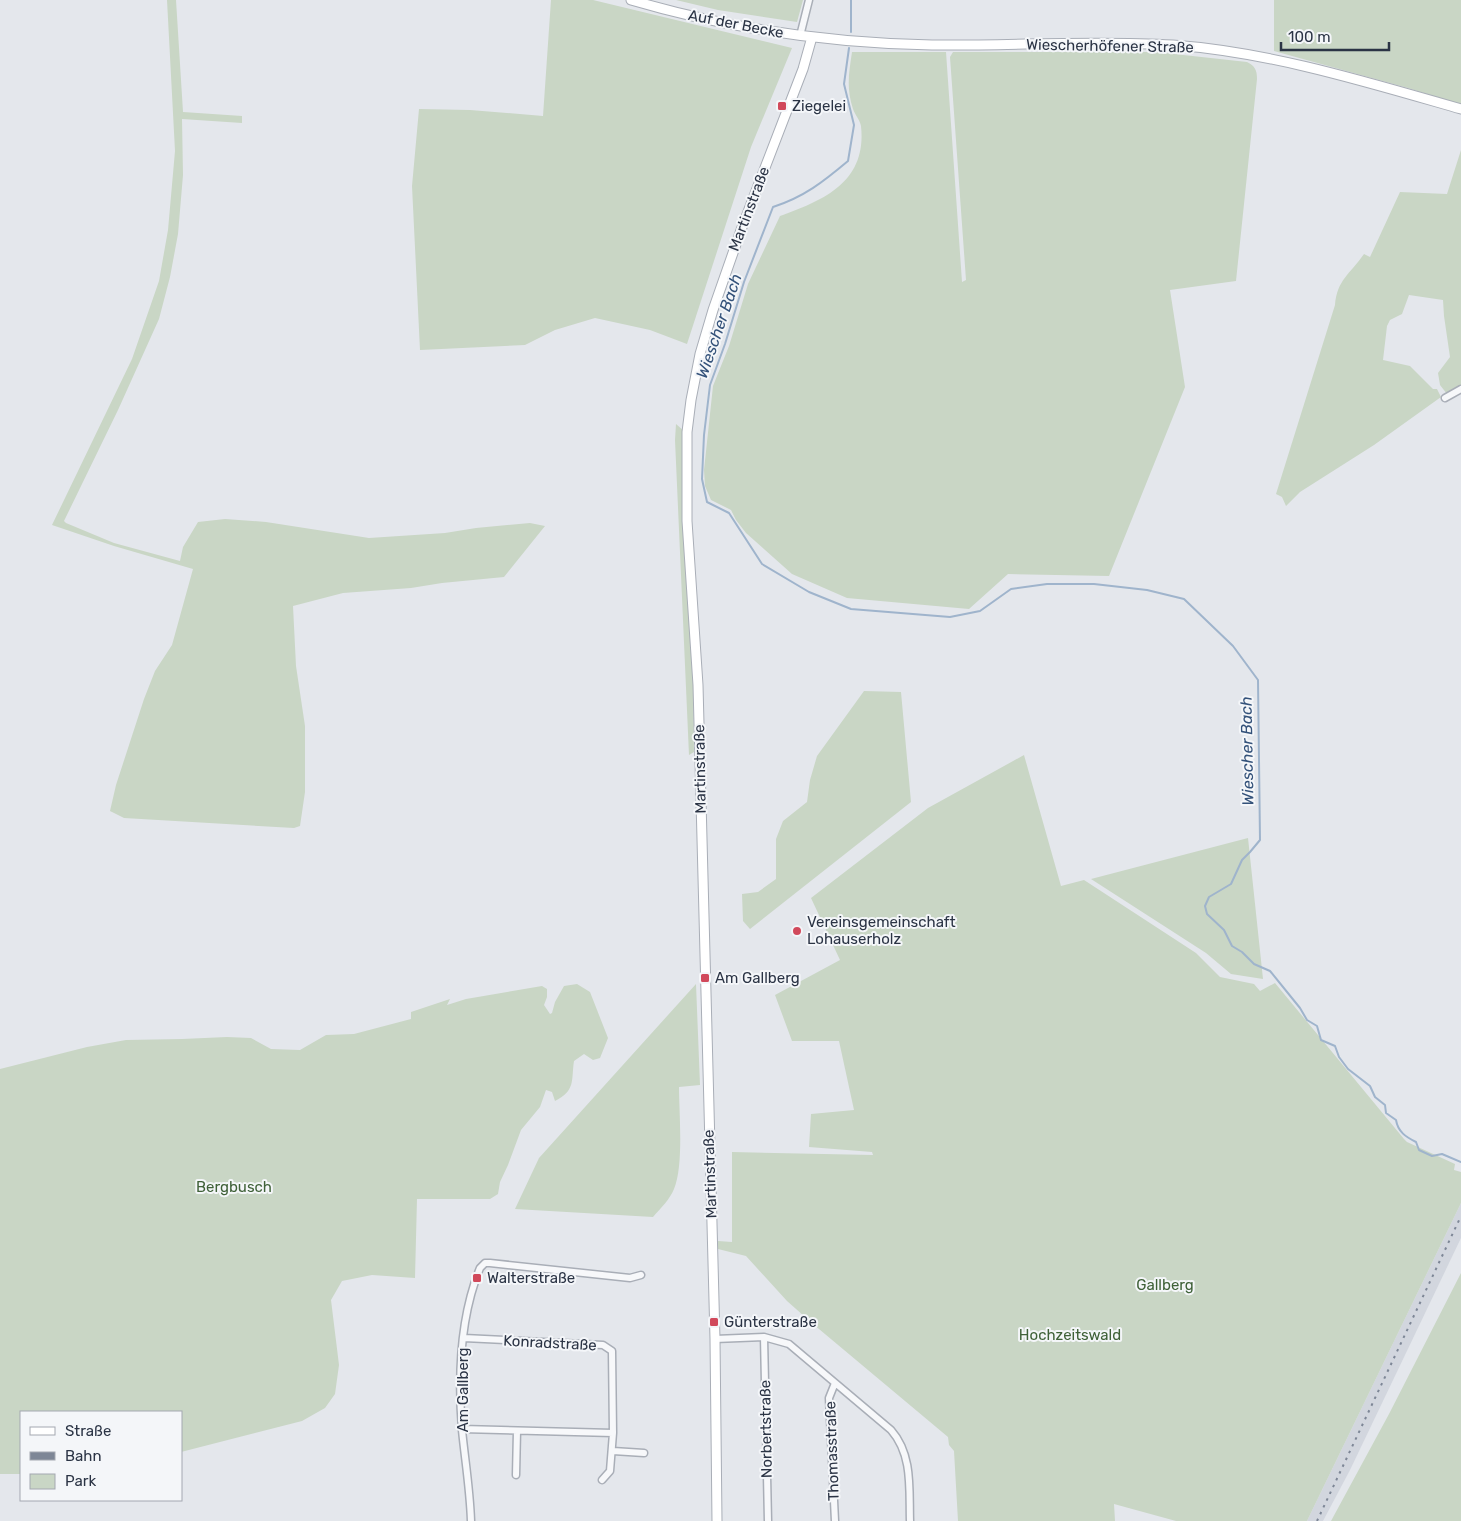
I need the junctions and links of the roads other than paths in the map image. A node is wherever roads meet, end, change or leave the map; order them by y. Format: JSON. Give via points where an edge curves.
{"nodes":[{"id":1,"x":631,"y":0,"type":"edge"},
{"id":2,"x":809,"y":0,"type":"edge"},
{"id":3,"x":800,"y":36,"type":"junction"},
{"id":4,"x":812,"y":38,"type":"junction"},
{"id":5,"x":1461,"y":109,"type":"edge"},
{"id":6,"x":1461,"y":389,"type":"edge"},
{"id":7,"x":1445,"y":398,"type":"dead end"},
{"id":8,"x":641,"y":1275,"type":"dead end"},
{"id":9,"x":764,"y":1337,"type":"junction"},
{"id":10,"x":464,"y":1338,"type":"junction"},
{"id":11,"x":715,"y":1339,"type":"junction"},
{"id":12,"x":835,"y":1383,"type":"junction"},
{"id":13,"x":462,"y":1429,"type":"junction"},
{"id":14,"x":517,"y":1431,"type":"junction"},
{"id":15,"x":613,"y":1433,"type":"junction"},
{"id":16,"x":613,"y":1452,"type":"junction"},
{"id":17,"x":644,"y":1453,"type":"dead end"},
{"id":18,"x":516,"y":1475,"type":"dead end"},
{"id":19,"x":602,"y":1480,"type":"dead end"},
{"id":20,"x":471,"y":1521,"type":"edge"},
{"id":21,"x":717,"y":1521,"type":"edge"},
{"id":22,"x":768,"y":1521,"type":"edge"},
{"id":23,"x":834,"y":1521,"type":"edge"},
{"id":24,"x":910,"y":1521,"type":"edge"}],
"edges":[{"from":1,"to":3,"type":"street","name":"Auf der Becke","via":[[722,23]]},
{"from":2,"to":3,"type":"street"},
{"from":3,"to":4,"type":"street","name":"Auf der Becke"},
{"from":4,"to":5,"type":"street","name":"Wiescherhöfener Straße","via":[[934,45],[1173,45],[1282,62]]},
{"from":4,"to":11,"type":"street","name":"Martinstraße","via":[[713,310],[700,354],[687,432],[687,520],[698,685]]},
{"from":6,"to":7,"type":"street"},
{"from":8,"to":10,"type":"street","name":"Am Gallberg","via":[[630,1278],[485,1263],[477,1278]]},
{"from":9,"to":11,"type":"street"},
{"from":9,"to":12,"type":"street","via":[[789,1344]]},
{"from":9,"to":22,"type":"street","name":"Norbertstraße"},
{"from":10,"to":13,"type":"street","name":"Am Gallberg","via":[[460,1392]]},
{"from":10,"to":15,"type":"street","name":"Konradstraße","via":[[608,1347],[612,1351]]},
{"from":11,"to":21,"type":"street","name":"Martinstraße"},
{"from":12,"to":23,"type":"street","name":"Thomasstraße","via":[[830,1398]]},
{"from":12,"to":24,"type":"street","via":[[899,1440],[907,1463]]},
{"from":13,"to":14,"type":"street"},
{"from":13,"to":20,"type":"street","name":"Am Gallberg"},
{"from":14,"to":15,"type":"street"},
{"from":14,"to":18,"type":"street"},
{"from":15,"to":16,"type":"street","name":"Konradstraße"},
{"from":16,"to":17,"type":"street"},
{"from":16,"to":19,"type":"street","name":"Konradstraße","via":[[610,1471]]}]}
